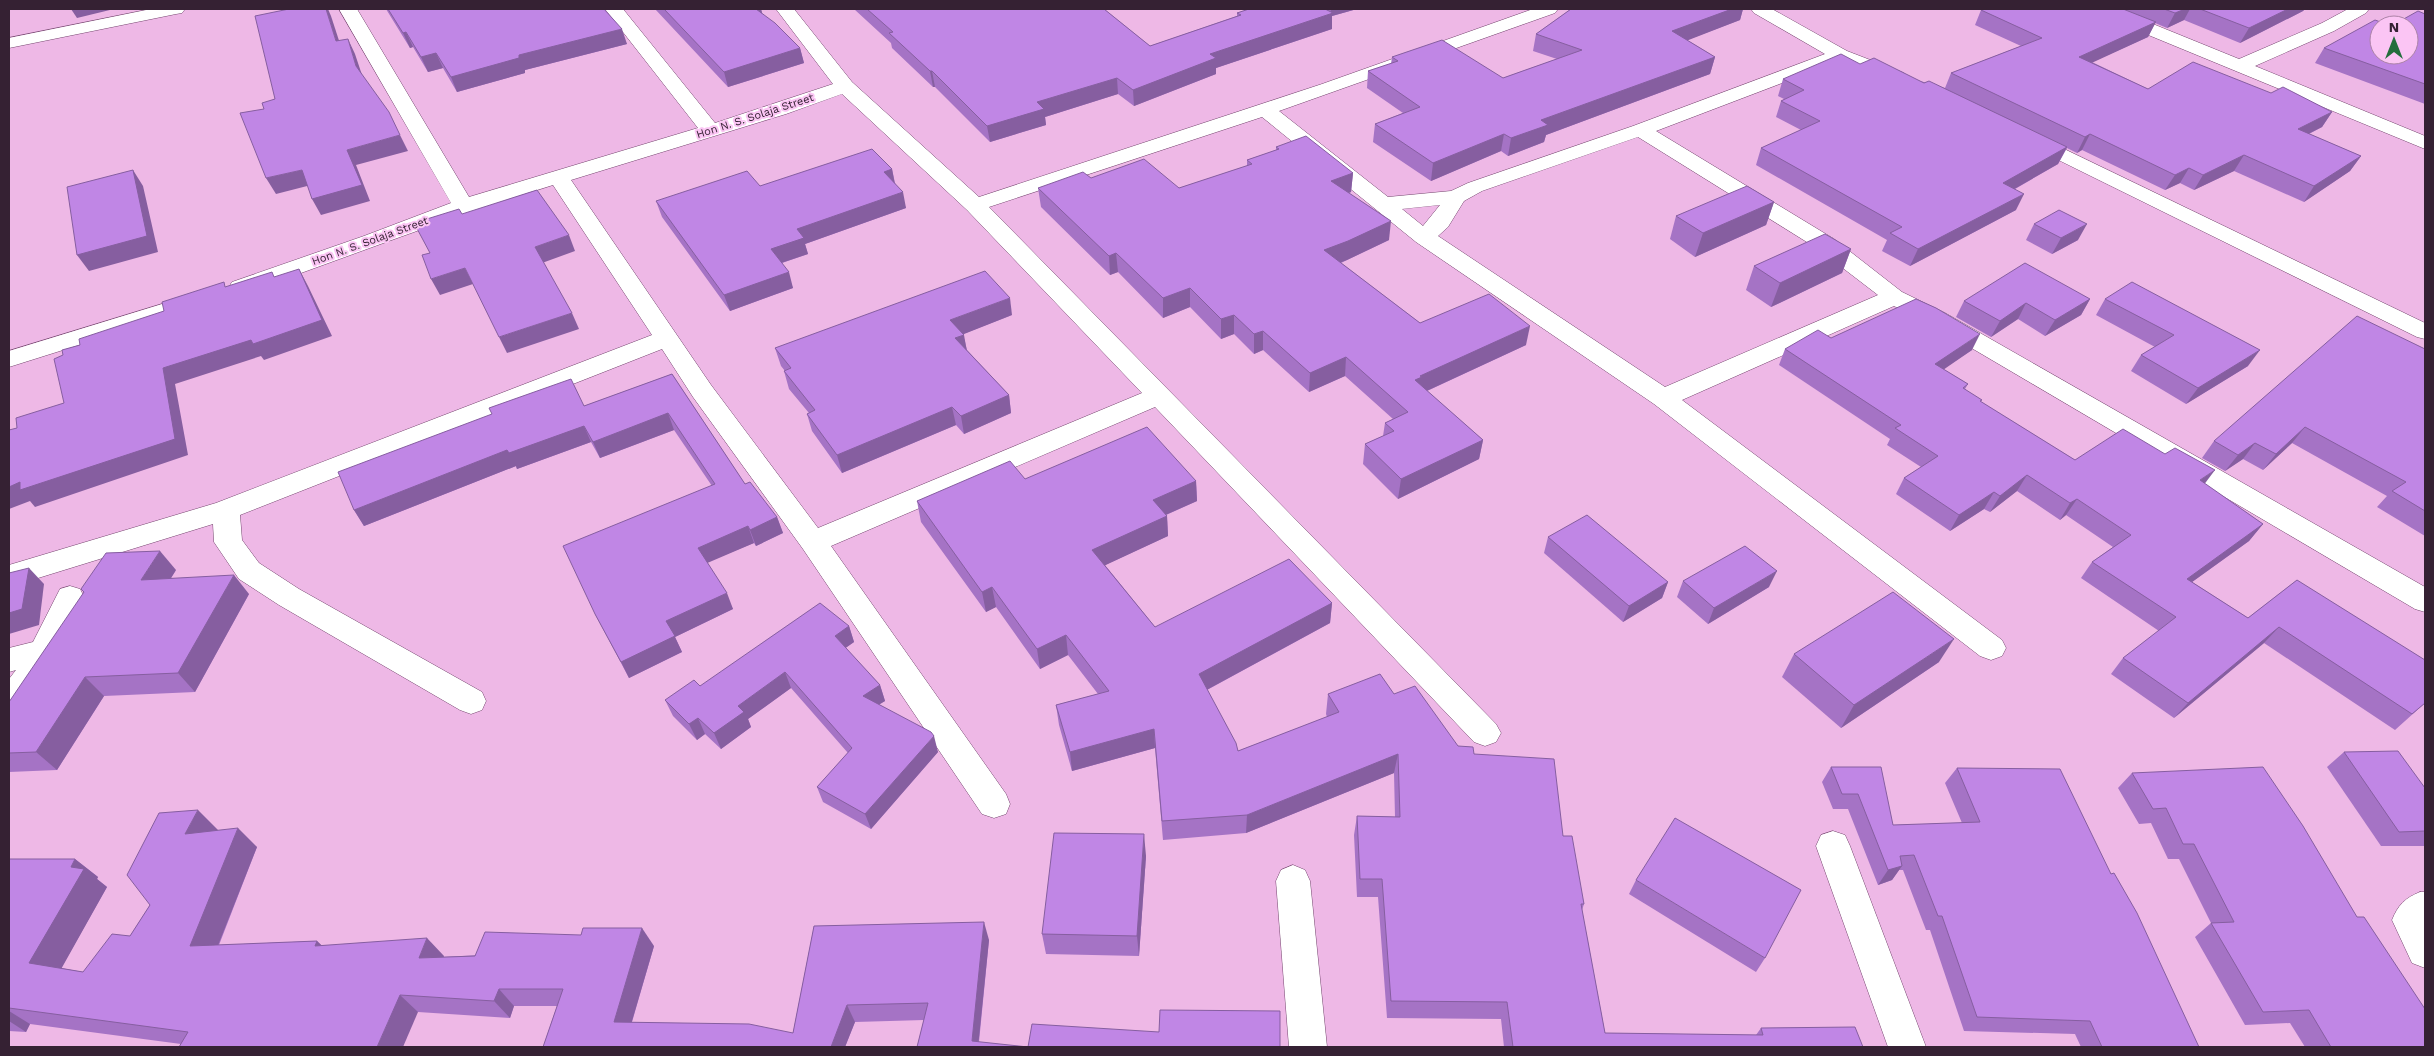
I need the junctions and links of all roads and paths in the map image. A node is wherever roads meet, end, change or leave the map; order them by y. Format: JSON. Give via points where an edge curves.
{"nodes":[{"id":1,"x":176,"y":9,"type":"edge"},
{"id":2,"x":348,"y":9,"type":"edge"},
{"id":3,"x":614,"y":9,"type":"edge"},
{"id":4,"x":785,"y":9,"type":"edge"},
{"id":5,"x":1549,"y":9,"type":"edge"},
{"id":6,"x":1760,"y":9,"type":"edge"},
{"id":7,"x":2101,"y":9,"type":"edge"},
{"id":8,"x":2360,"y":9,"type":"edge"},
{"id":9,"x":9,"y":43,"type":"edge"},
{"id":10,"x":1840,"y":55,"type":"junction"},
{"id":11,"x":2240,"y":66,"type":"junction"},
{"id":12,"x":845,"y":86,"type":"junction"},
{"id":13,"x":1920,"y":86,"type":"edge"},
{"id":14,"x":1266,"y":109,"type":"junction"},
{"id":15,"x":710,"y":130,"type":"junction"},
{"id":16,"x":1640,"y":130,"type":"junction"},
{"id":17,"x":2015,"y":132,"type":"edge"},
{"id":18,"x":2425,"y":143,"type":"edge"},
{"id":19,"x":559,"y":178,"type":"junction"},
{"id":20,"x":1456,"y":197,"type":"junction"},
{"id":21,"x":1384,"y":204,"type":"junction"},
{"id":22,"x":975,"y":205,"type":"junction"},
{"id":23,"x":463,"y":206,"type":"junction"},
{"id":24,"x":1424,"y":236,"type":"junction"},
{"id":25,"x":1894,"y":297,"type":"junction"},
{"id":26,"x":2425,"y":332,"type":"edge"},
{"id":27,"x":666,"y":338,"type":"junction"},
{"id":28,"x":9,"y":359,"type":"edge"},
{"id":29,"x":1159,"y":395,"type":"junction"},
{"id":30,"x":1663,"y":398,"type":"junction"},
{"id":31,"x":226,"y":510,"type":"junction"},
{"id":32,"x":813,"y":542,"type":"junction"},
{"id":33,"x":9,"y":576,"type":"edge"},
{"id":34,"x":70,"y":597,"type":"dead end"},
{"id":35,"x":2425,"y":601,"type":"edge"},
{"id":36,"x":1991,"y":648,"type":"dead end"},
{"id":37,"x":43,"y":651,"type":"junction"},
{"id":38,"x":9,"y":660,"type":"edge"},
{"id":39,"x":9,"y":701,"type":"edge"},
{"id":40,"x":471,"y":702,"type":"dead end"},
{"id":41,"x":1485,"y":733,"type":"dead end"},
{"id":42,"x":994,"y":804,"type":"dead end"},
{"id":43,"x":1833,"y":846,"type":"dead end"},
{"id":44,"x":1293,"y":881,"type":"dead end"},
{"id":45,"x":2425,"y":908,"type":"edge"},
{"id":46,"x":2425,"y":951,"type":"edge"},
{"id":47,"x":1308,"y":1047,"type":"edge"},
{"id":48,"x":1907,"y":1047,"type":"edge"}],
"edges":[{"from":1,"to":9,"type":"street"},
{"from":2,"to":23,"type":"street"},
{"from":3,"to":15,"type":"street"},
{"from":4,"to":12,"type":"street"},
{"from":5,"to":14,"type":"street"},
{"from":6,"to":10,"type":"street"},
{"from":7,"to":11,"type":"street"},
{"from":8,"to":11,"type":"street","via":[[2328,27]]},
{"from":10,"to":13,"type":"street"},
{"from":10,"to":16,"type":"street"},
{"from":11,"to":18,"type":"street"},
{"from":12,"to":15,"type":"street","name":"Hon N. S. Solaja Street"},
{"from":12,"to":22,"type":"street"},
{"from":14,"to":21,"type":"street"},
{"from":14,"to":22,"type":"street"},
{"from":15,"to":19,"type":"street","name":"Hon N. S. Solaja Street"},
{"from":16,"to":20,"type":"street","via":[[1474,187]]},
{"from":16,"to":25,"type":"street","via":[[1826,244]]},
{"from":17,"to":26,"type":"street"},
{"from":19,"to":23,"type":"street","name":"Hon N. S. Solaja Street"},
{"from":19,"to":27,"type":"street"},
{"from":20,"to":21,"type":"street"},
{"from":20,"to":24,"type":"street","via":[[1440,222]]},
{"from":21,"to":24,"type":"street"},
{"from":22,"to":29,"type":"street"},
{"from":23,"to":28,"type":"street","name":"Hon N. S. Solaja Street","via":[[220,293]]},
{"from":24,"to":30,"type":"street"},
{"from":25,"to":30,"type":"street"},
{"from":25,"to":35,"type":"street","via":[[1937,318]]},
{"from":27,"to":31,"type":"street"},
{"from":27,"to":32,"type":"street"},
{"from":29,"to":32,"type":"street"},
{"from":29,"to":41,"type":"street"},
{"from":30,"to":36,"type":"street"},
{"from":31,"to":33,"type":"street"},
{"from":31,"to":40,"type":"street","via":[[228,542],[249,571]]},
{"from":32,"to":42,"type":"street"},
{"from":34,"to":37,"type":"street"},
{"from":37,"to":38,"type":"street"},
{"from":37,"to":39,"type":"street","via":[[33,671]]},
{"from":43,"to":48,"type":"street"},
{"from":44,"to":47,"type":"street"},
{"from":45,"to":46,"type":"street","via":[[2420,908],[2409,920]]}]}
